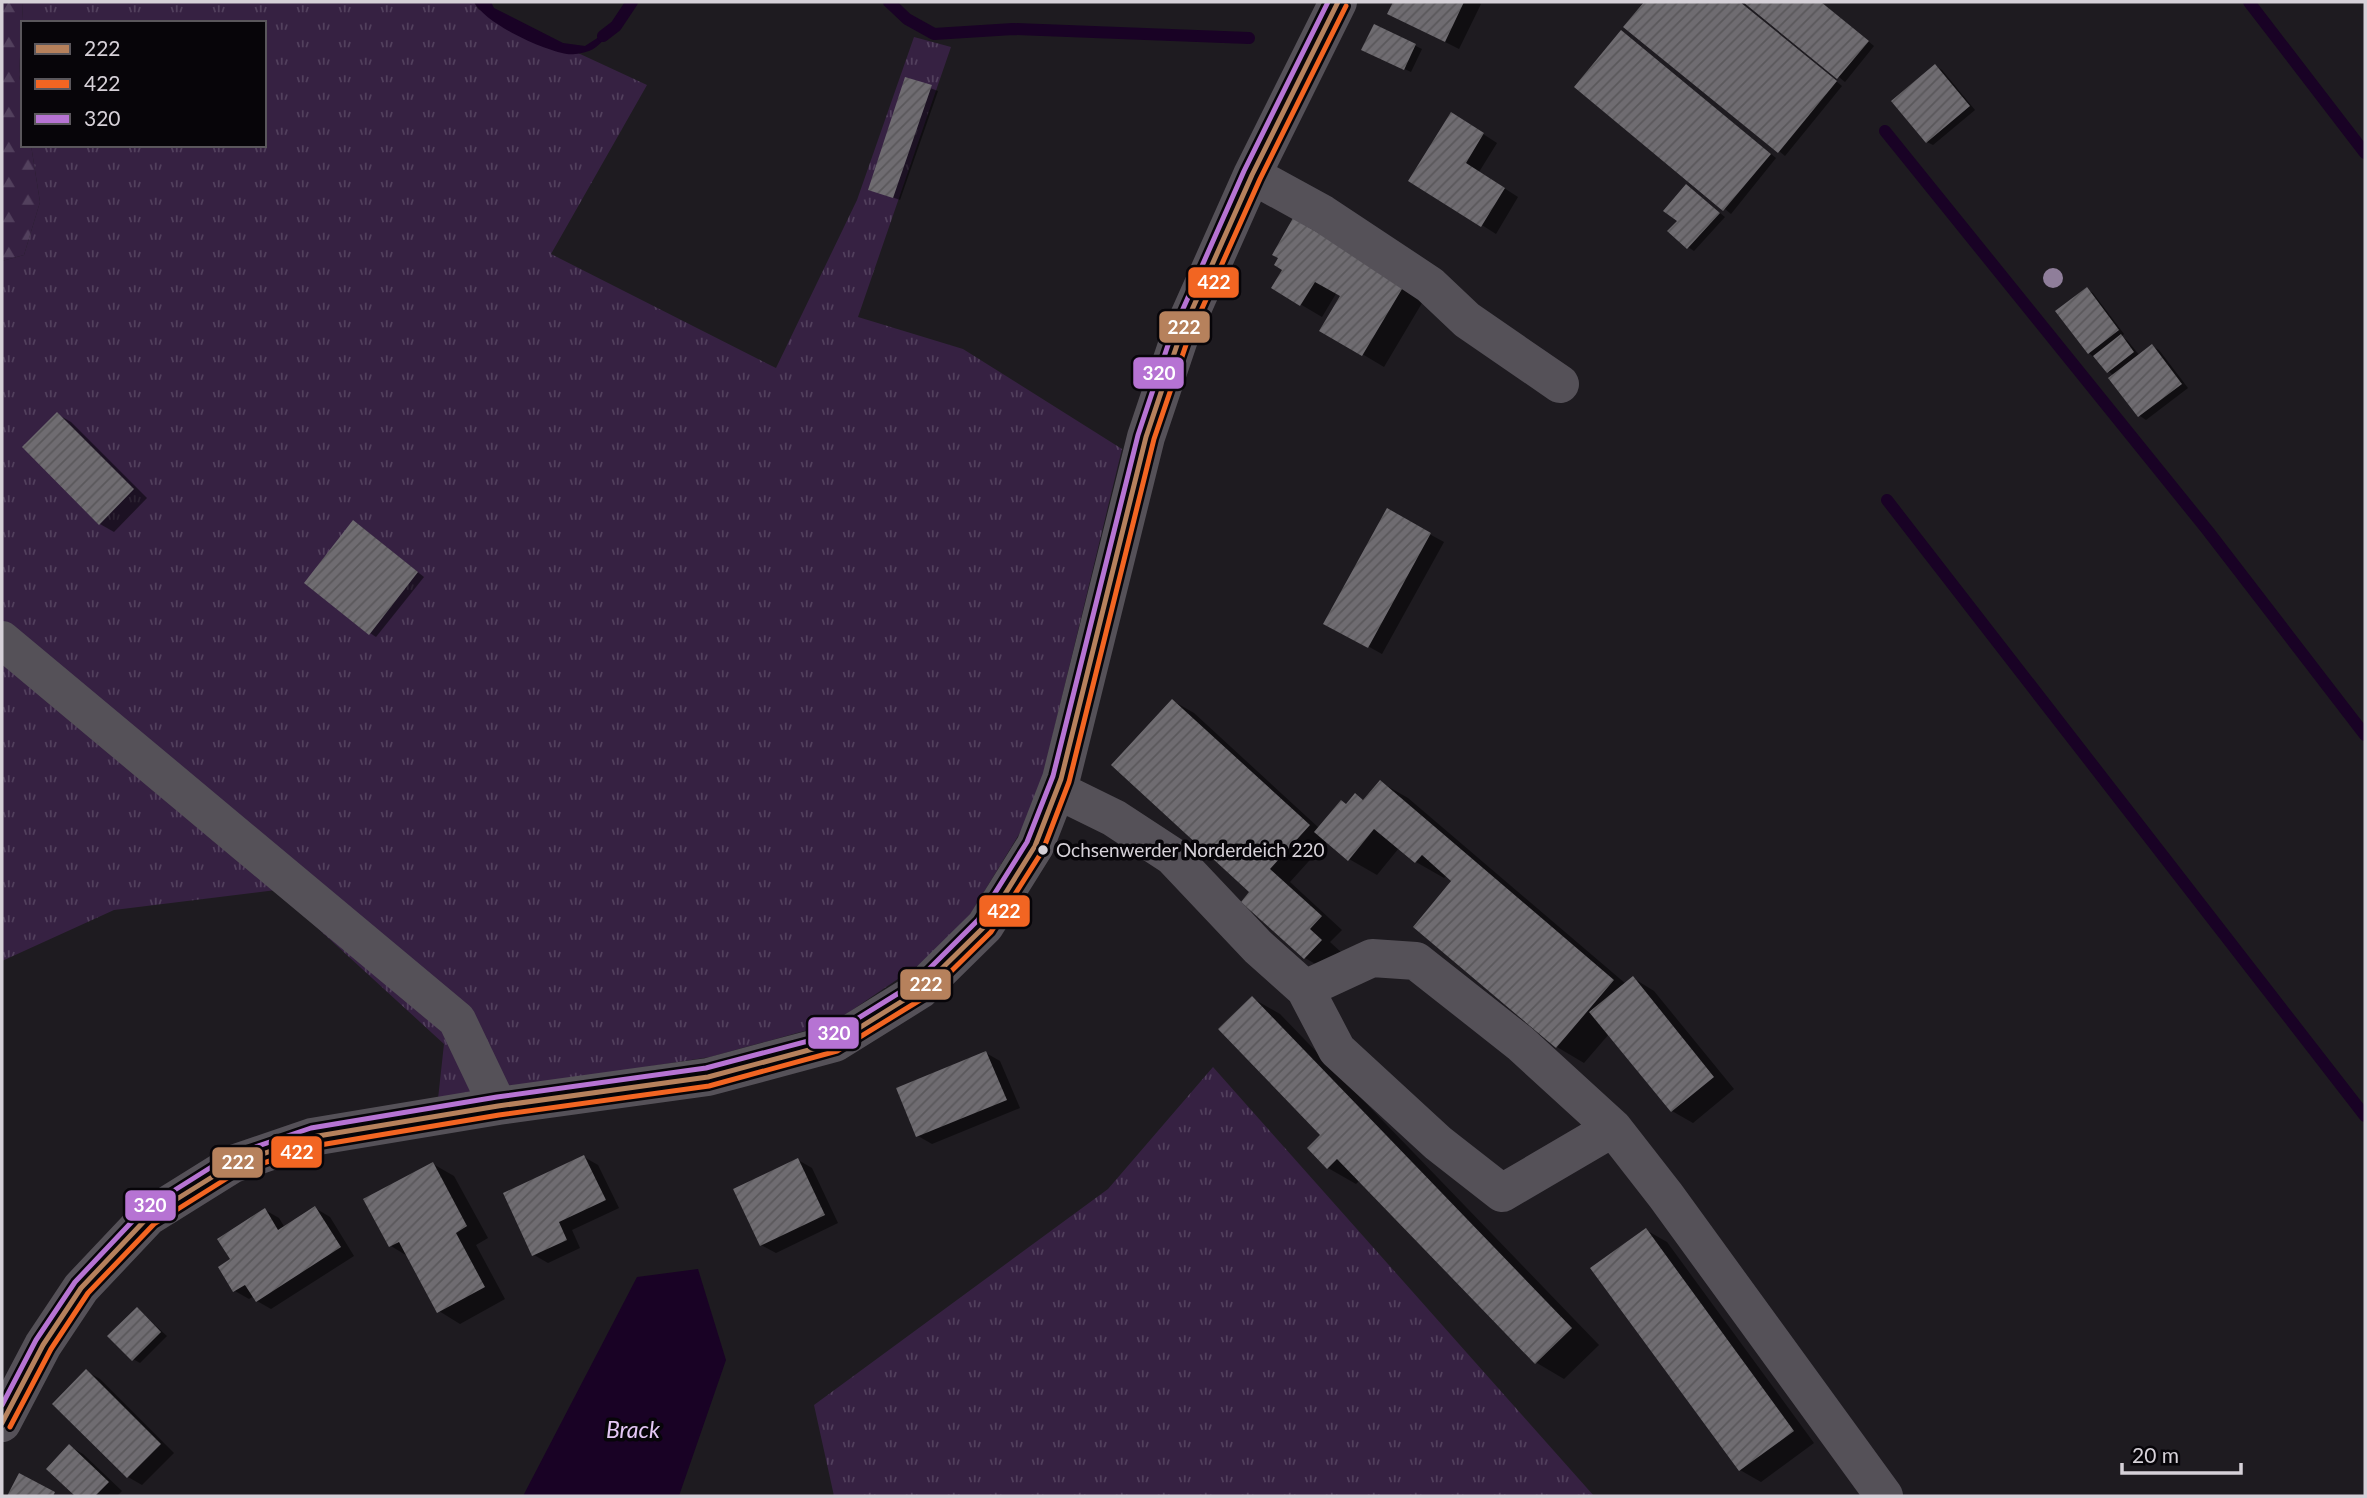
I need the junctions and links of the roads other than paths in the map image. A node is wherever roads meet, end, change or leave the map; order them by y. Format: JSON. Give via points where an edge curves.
{"nodes":[{"id":1,"x":1338,"y":2,"type":"edge"},
{"id":2,"x":1252,"y":175,"type":"junction"},
{"id":3,"x":1560,"y":384,"type":"dead end"},
{"id":4,"x":2,"y":640,"type":"edge"},
{"id":5,"x":1057,"y":790,"type":"junction"},
{"id":6,"x":1305,"y":989,"type":"junction"},
{"id":7,"x":498,"y":1106,"type":"junction"},
{"id":8,"x":1613,"y":1128,"type":"junction"},
{"id":9,"x":2,"y":1423,"type":"edge"},
{"id":10,"x":1884,"y":1496,"type":"edge"}],
"edges":[{"from":1,"to":2,"type":"street"},
{"from":2,"to":3,"type":"street","via":[[1323,214],[1430,285],[1467,320]]},
{"from":2,"to":5,"type":"street","via":[[1179,339],[1146,437]]},
{"from":4,"to":7,"type":"street","via":[[457,1020]]},
{"from":5,"to":6,"type":"street","via":[[1114,818],[1171,856]]},
{"from":5,"to":7,"type":"street","via":[[1035,846],[985,926],[920,990],[835,1043],[708,1077]]},
{"from":6,"to":8,"type":"street","via":[[1372,958],[1416,961],[1520,1044]]},
{"from":6,"to":8,"type":"street","via":[[1336,1050],[1438,1143],[1502,1193]]},
{"from":7,"to":9,"type":"street","via":[[312,1137],[233,1164],[148,1217],[81,1288],[43,1345]]},
{"from":8,"to":10,"type":"street"}]}
